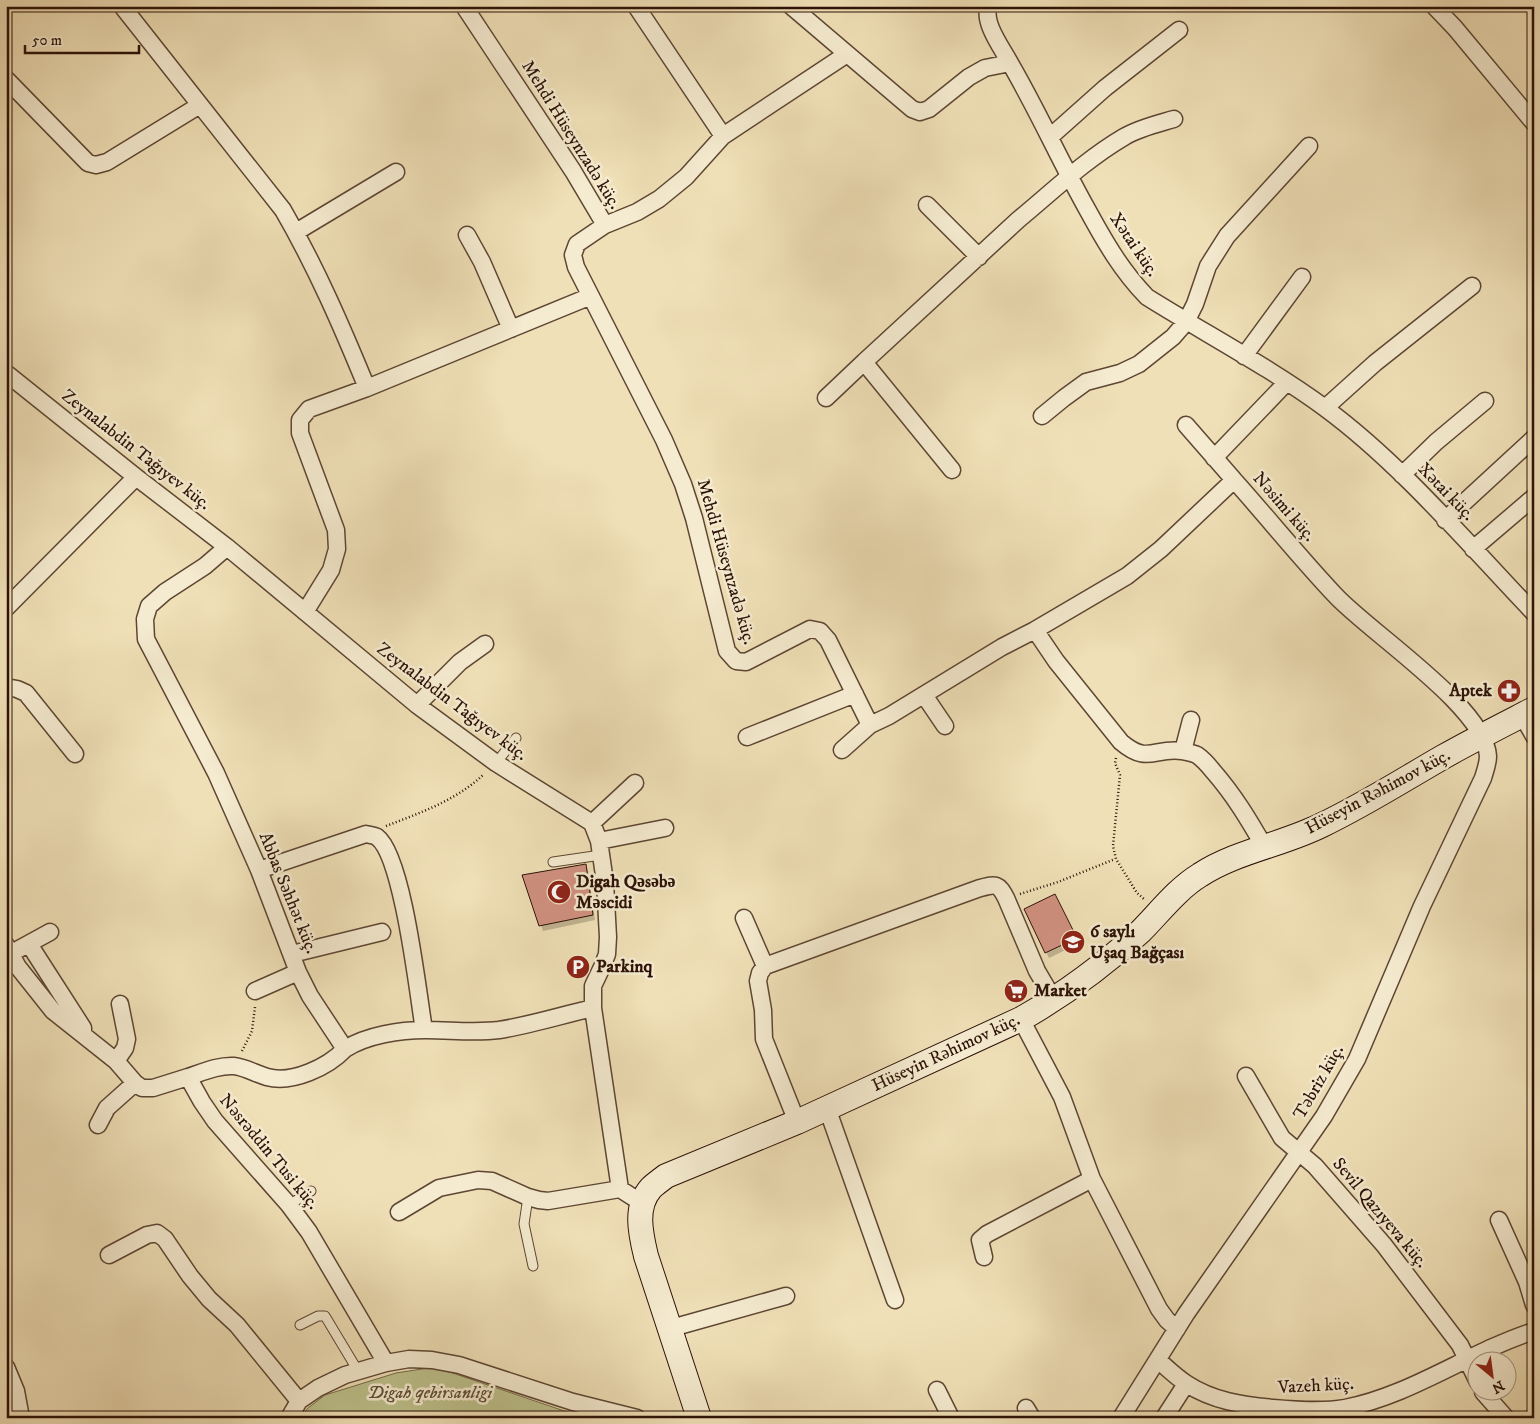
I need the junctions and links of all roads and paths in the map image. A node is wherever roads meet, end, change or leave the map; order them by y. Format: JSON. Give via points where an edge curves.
{"nodes":[{"id":1,"x":122,"y":6,"type":"edge"},
{"id":2,"x":464,"y":6,"type":"edge"},
{"id":3,"x":636,"y":6,"type":"edge"},
{"id":4,"x":791,"y":6,"type":"edge"},
{"id":5,"x":989,"y":6,"type":"edge"},
{"id":6,"x":1434,"y":6,"type":"edge"},
{"id":7,"x":1179,"y":30,"type":"dead end"},
{"id":8,"x":847,"y":54,"type":"junction"},
{"id":9,"x":1010,"y":63,"type":"junction"},
{"id":10,"x":6,"y":79,"type":"edge"},
{"id":11,"x":200,"y":104,"type":"junction"},
{"id":12,"x":1174,"y":119,"type":"dead end"},
{"id":13,"x":1534,"y":123,"type":"edge"},
{"id":14,"x":723,"y":136,"type":"junction"},
{"id":15,"x":1050,"y":136,"type":"junction"},
{"id":16,"x":1309,"y":146,"type":"dead end"},
{"id":17,"x":396,"y":172,"type":"dead end"},
{"id":18,"x":1069,"y":176,"type":"junction"},
{"id":19,"x":927,"y":205,"type":"dead end"},
{"id":20,"x":605,"y":225,"type":"junction"},
{"id":21,"x":296,"y":232,"type":"junction"},
{"id":22,"x":467,"y":235,"type":"dead end"},
{"id":23,"x":979,"y":257,"type":"junction"},
{"id":24,"x":1302,"y":276,"type":"dead end"},
{"id":25,"x":1472,"y":286,"type":"dead end"},
{"id":26,"x":591,"y":296,"type":"junction"},
{"id":27,"x":1186,"y":322,"type":"junction"},
{"id":28,"x":511,"y":329,"type":"junction"},
{"id":29,"x":1244,"y":356,"type":"junction"},
{"id":30,"x":864,"y":362,"type":"junction"},
{"id":31,"x":6,"y":373,"type":"edge"},
{"id":32,"x":1286,"y":382,"type":"junction"},
{"id":33,"x":367,"y":388,"type":"junction"},
{"id":34,"x":826,"y":398,"type":"dead end"},
{"id":35,"x":1484,"y":401,"type":"dead end"},
{"id":36,"x":1325,"y":408,"type":"junction"},
{"id":37,"x":1042,"y":416,"type":"dead end"},
{"id":38,"x":1186,"y":425,"type":"dead end"},
{"id":39,"x":1534,"y":438,"type":"edge"},
{"id":40,"x":1214,"y":458,"type":"junction"},
{"id":41,"x":952,"y":470,"type":"dead end"},
{"id":42,"x":1402,"y":475,"type":"junction"},
{"id":43,"x":136,"y":477,"type":"junction"},
{"id":44,"x":1234,"y":480,"type":"junction"},
{"id":45,"x":1534,"y":497,"type":"edge"},
{"id":46,"x":1445,"y":520,"type":"junction"},
{"id":47,"x":228,"y":547,"type":"junction"},
{"id":48,"x":1474,"y":549,"type":"junction"},
{"id":49,"x":6,"y":608,"type":"edge"},
{"id":50,"x":305,"y":612,"type":"junction"},
{"id":51,"x":1534,"y":613,"type":"edge"},
{"id":52,"x":1035,"y":630,"type":"junction"},
{"id":53,"x":485,"y":644,"type":"dead end"},
{"id":54,"x":6,"y":687,"type":"edge"},
{"id":55,"x":855,"y":694,"type":"junction"},
{"id":56,"x":924,"y":694,"type":"junction"},
{"id":57,"x":417,"y":705,"type":"junction"},
{"id":58,"x":1528,"y":712,"type":"edge"},
{"id":59,"x":1191,"y":720,"type":"dead end"},
{"id":60,"x":870,"y":725,"type":"junction"},
{"id":61,"x":945,"y":726,"type":"dead end"},
{"id":62,"x":1534,"y":736,"type":"edge"},
{"id":63,"x":747,"y":737,"type":"dead end"},
{"id":64,"x":1481,"y":737,"type":"junction"},
{"id":65,"x":516,"y":738,"type":"dead end"},
{"id":66,"x":1121,"y":742,"type":"junction"},
{"id":67,"x":842,"y":750,"type":"dead end"},
{"id":68,"x":1183,"y":751,"type":"junction"},
{"id":69,"x":74,"y":754,"type":"dead end"},
{"id":70,"x":496,"y":763,"type":"junction"},
{"id":71,"x":636,"y":783,"type":"dead end"},
{"id":72,"x":592,"y":823,"type":"junction"},
{"id":73,"x":665,"y":828,"type":"dead end"},
{"id":74,"x":366,"y":834,"type":"junction"},
{"id":75,"x":600,"y":848,"type":"junction"},
{"id":76,"x":1264,"y":848,"type":"junction"},
{"id":77,"x":1116,"y":859,"type":"junction"},
{"id":78,"x":553,"y":862,"type":"dead end"},
{"id":79,"x":259,"y":870,"type":"junction"},
{"id":80,"x":1006,"y":898,"type":"junction"},
{"id":81,"x":1159,"y":914,"type":"junction"},
{"id":82,"x":744,"y":918,"type":"dead end"},
{"id":83,"x":50,"y":932,"type":"dead end"},
{"id":84,"x":382,"y":932,"type":"dead end"},
{"id":85,"x":29,"y":944,"type":"junction"},
{"id":86,"x":8,"y":949,"type":"edge"},
{"id":87,"x":292,"y":954,"type":"junction"},
{"id":88,"x":765,"y":966,"type":"junction"},
{"id":89,"x":298,"y":972,"type":"junction"},
{"id":90,"x":255,"y":991,"type":"joint"},
{"id":91,"x":1054,"y":1000,"type":"junction"},
{"id":92,"x":120,"y":1004,"type":"dead end"},
{"id":93,"x":593,"y":1008,"type":"junction"},
{"id":94,"x":1022,"y":1019,"type":"junction"},
{"id":95,"x":424,"y":1030,"type":"junction"},
{"id":96,"x":82,"y":1034,"type":"junction"},
{"id":97,"x":345,"y":1049,"type":"junction"},
{"id":98,"x":116,"y":1061,"type":"junction"},
{"id":99,"x":235,"y":1066,"type":"junction"},
{"id":100,"x":1246,"y":1076,"type":"dead end"},
{"id":101,"x":188,"y":1077,"type":"junction"},
{"id":102,"x":135,"y":1083,"type":"junction"},
{"id":103,"x":827,"y":1108,"type":"junction"},
{"id":104,"x":797,"y":1122,"type":"junction"},
{"id":105,"x":98,"y":1125,"type":"dead end"},
{"id":106,"x":1300,"y":1152,"type":"junction"},
{"id":107,"x":1092,"y":1179,"type":"junction"},
{"id":108,"x":620,"y":1189,"type":"junction"},
{"id":109,"x":311,"y":1191,"type":"dead end"},
{"id":110,"x":528,"y":1197,"type":"junction"},
{"id":111,"x":642,"y":1203,"type":"junction"},
{"id":112,"x":289,"y":1205,"type":"junction"},
{"id":113,"x":399,"y":1212,"type":"dead end"},
{"id":114,"x":1500,"y":1220,"type":"dead end"},
{"id":115,"x":109,"y":1255,"type":"dead end"},
{"id":116,"x":984,"y":1257,"type":"dead end"},
{"id":117,"x":533,"y":1266,"type":"dead end"},
{"id":118,"x":786,"y":1296,"type":"dead end"},
{"id":119,"x":895,"y":1300,"type":"dead end"},
{"id":120,"x":1534,"y":1305,"type":"edge"},
{"id":121,"x":300,"y":1326,"type":"dead end"},
{"id":122,"x":668,"y":1329,"type":"junction"},
{"id":123,"x":1176,"y":1329,"type":"junction"},
{"id":124,"x":1534,"y":1331,"type":"edge"},
{"id":125,"x":1158,"y":1360,"type":"junction"},
{"id":126,"x":1467,"y":1360,"type":"junction"},
{"id":127,"x":386,"y":1362,"type":"junction"},
{"id":128,"x":6,"y":1367,"type":"edge"},
{"id":129,"x":358,"y":1371,"type":"junction"},
{"id":130,"x":1186,"y":1384,"type":"junction"},
{"id":131,"x":938,"y":1390,"type":"dead end"},
{"id":132,"x":299,"y":1401,"type":"junction"},
{"id":133,"x":1492,"y":1402,"type":"edge"},
{"id":134,"x":1299,"y":1414,"type":"edge"},
{"id":135,"x":21,"y":1418,"type":"edge"},
{"id":136,"x":289,"y":1418,"type":"edge"},
{"id":137,"x":637,"y":1418,"type":"edge"},
{"id":138,"x":699,"y":1418,"type":"edge"},
{"id":139,"x":951,"y":1418,"type":"edge"},
{"id":140,"x":1121,"y":1418,"type":"edge"},
{"id":141,"x":1164,"y":1418,"type":"edge"},
{"id":142,"x":1506,"y":1418,"type":"edge"}],
"edges":[{"from":1,"to":11,"type":"street"},
{"from":2,"to":20,"type":"street","name":"Mehdi Hüseynzadə küç."},
{"from":3,"to":14,"type":"street"},
{"from":4,"to":8,"type":"street"},
{"from":5,"to":9,"type":"street","name":"Xətai küç.","via":[[987,20]]},
{"from":6,"to":13,"type":"street"},
{"from":7,"to":15,"type":"street"},
{"from":8,"to":9,"type":"street","via":[[912,109],[920,112],[930,109],[985,68]]},
{"from":8,"to":14,"type":"street"},
{"from":9,"to":15,"type":"street","name":"Xətai küç."},
{"from":10,"to":11,"type":"street","via":[[88,162],[96,165],[107,162]]},
{"from":11,"to":21,"type":"street","via":[[283,210]]},
{"from":12,"to":18,"type":"street","via":[[1124,137]]},
{"from":14,"to":20,"type":"street","via":[[674,188],[637,212]]},
{"from":15,"to":18,"type":"street","name":"Xətai küç."},
{"from":16,"to":27,"type":"street","via":[[1222,244],[1208,266]]},
{"from":17,"to":21,"type":"street"},
{"from":18,"to":23,"type":"street"},
{"from":18,"to":27,"type":"street","name":"Xətai küç.","via":[[1130,280],[1147,297]]},
{"from":19,"to":23,"type":"street"},
{"from":20,"to":26,"type":"street","name":"Mehdi Hüseynzadə küç.","via":[[577,244],[573,255]]},
{"from":21,"to":33,"type":"street","via":[[339,320]]},
{"from":22,"to":28,"type":"street"},
{"from":23,"to":30,"type":"street"},
{"from":24,"to":29,"type":"street"},
{"from":25,"to":36,"type":"street"},
{"from":26,"to":28,"type":"street"},
{"from":26,"to":55,"type":"street","name":"Mehdi Hüseynzadə küç.","via":[[683,484],[727,651],[736,661],[746,662],[810,629],[820,631],[828,640]]},
{"from":27,"to":29,"type":"street","name":"Xətai küç."},
{"from":27,"to":37,"type":"street","via":[[1173,337],[1139,364],[1120,374],[1086,382]]},
{"from":28,"to":33,"type":"street"},
{"from":29,"to":32,"type":"street","name":"Xətai küç."},
{"from":30,"to":34,"type":"street"},
{"from":30,"to":41,"type":"street"},
{"from":31,"to":43,"type":"street","name":"Zeynalabdin Tağıyev küç."},
{"from":32,"to":36,"type":"street","name":"Xətai küç."},
{"from":32,"to":40,"type":"street"},
{"from":33,"to":50,"type":"street","via":[[309,409],[300,420],[300,433],[336,530],[337,549],[330,570]]},
{"from":35,"to":42,"type":"street"},
{"from":36,"to":42,"type":"street","name":"Xətai küç."},
{"from":38,"to":40,"type":"street"},
{"from":39,"to":46,"type":"street"},
{"from":40,"to":44,"type":"street"},
{"from":42,"to":46,"type":"street","name":"Xətai küç."},
{"from":43,"to":47,"type":"street","name":"Zeynalabdin Tağıyev küç."},
{"from":43,"to":49,"type":"street"},
{"from":44,"to":52,"type":"street","name":"Nəsimi küç.","via":[[1161,549],[1127,576]]},
{"from":44,"to":64,"type":"street","name":"Nəsimi küç.","via":[[1336,596],[1434,680],[1462,708]]},
{"from":45,"to":48,"type":"street"},
{"from":46,"to":48,"type":"street","name":"Xətai küç."},
{"from":47,"to":50,"type":"street","name":"Zeynalabdin Tağıyev küç."},
{"from":47,"to":79,"type":"street","name":"Abbas Səhhət küç.","via":[[149,606],[145,619],[146,639],[216,773]]},
{"from":48,"to":51,"type":"street","name":"Xətai küç."},
{"from":50,"to":57,"type":"street","name":"Zeynalabdin Tağıyev küç."},
{"from":52,"to":56,"type":"street"},
{"from":52,"to":66,"type":"street"},
{"from":53,"to":57,"type":"street","via":[[460,662]]},
{"from":54,"to":69,"type":"street","via":[[26,693]]},
{"from":55,"to":60,"type":"street","name":"Mehdi Hüseynzadə küç."},
{"from":55,"to":63,"type":"street"},
{"from":56,"to":60,"type":"street"},
{"from":56,"to":61,"type":"street"},
{"from":57,"to":70,"type":"street","name":"Zeynalabdin Tağıyev küç."},
{"from":58,"to":62,"type":"street"},
{"from":58,"to":64,"type":"main road","name":"Hüseyin Rəhimov küç."},
{"from":59,"to":68,"type":"street"},
{"from":60,"to":67,"type":"street"},
{"from":64,"to":76,"type":"main road","name":"Hüseyin Rəhimov küç.","via":[[1328,823]]},
{"from":64,"to":106,"type":"street","name":"Təbriz küç.","via":[[1488,755],[1483,778],[1422,906],[1356,1059]]},
{"from":65,"to":70,"type":"lane"},
{"from":66,"to":68,"type":"street","via":[[1132,752],[1142,754]]},
{"from":66,"to":77,"type":"path","via":[[1115,763],[1120,775],[1113,846]]},
{"from":68,"to":76,"type":"street","via":[[1197,755],[1229,790]]},
{"from":70,"to":72,"type":"street","name":"Zeynalabdin Tağıyev küç."},
{"from":70,"to":74,"type":"path","via":[[477,781],[453,796]]},
{"from":71,"to":72,"type":"street"},
{"from":72,"to":75,"type":"street"},
{"from":73,"to":75,"type":"street"},
{"from":74,"to":79,"type":"street"},
{"from":74,"to":95,"type":"street","via":[[377,837],[384,846],[400,885]]},
{"from":75,"to":78,"type":"lane"},
{"from":75,"to":93,"type":"street","via":[[608,937],[607,954],[593,986]]},
{"from":76,"to":81,"type":"main road","name":"Hüseyin Rəhimov küç.","via":[[1233,857],[1205,872]]},
{"from":77,"to":80,"type":"path"},
{"from":77,"to":81,"type":"path","via":[[1137,893]]},
{"from":79,"to":87,"type":"street","name":"Abbas Səhhət küç."},
{"from":80,"to":88,"type":"street","via":[[994,885],[980,888]]},
{"from":80,"to":91,"type":"street","via":[[1037,971]]},
{"from":81,"to":91,"type":"main road","name":"Hüseyin Rəhimov küç.","via":[[1115,954]]},
{"from":82,"to":88,"type":"street"},
{"from":83,"to":85,"type":"street"},
{"from":84,"to":87,"type":"street"},
{"from":85,"to":86,"type":"street"},
{"from":85,"to":96,"type":"street","via":[[84,1028]]},
{"from":86,"to":96,"type":"street","via":[[42,999]]},
{"from":87,"to":89,"type":"street","name":"Abbas Səhhət küç."},
{"from":88,"to":104,"type":"street","via":[[758,981],[764,1039]]},
{"from":89,"to":90,"type":"street"},
{"from":89,"to":97,"type":"street","name":"Abbas Səhhət küç."},
{"from":90,"to":99,"type":"path","via":[[252,1031]]},
{"from":91,"to":94,"type":"main road","name":"Hüseyin Rəhimov küç."},
{"from":92,"to":98,"type":"street","via":[[126,1048]]},
{"from":93,"to":95,"type":"street","via":[[500,1030]]},
{"from":93,"to":108,"type":"street"},
{"from":94,"to":103,"type":"main road","name":"Hüseyin Rəhimov küç."},
{"from":94,"to":107,"type":"street","via":[[1062,1097]]},
{"from":95,"to":97,"type":"street","via":[[377,1035]]},
{"from":96,"to":98,"type":"street"},
{"from":97,"to":99,"type":"street","via":[[328,1064],[287,1078],[270,1078]]},
{"from":98,"to":102,"type":"street"},
{"from":99,"to":101,"type":"street","via":[[223,1066]]},
{"from":100,"to":106,"type":"street","name":"Sevil Qazıyeva küç.","via":[[1282,1138]]},
{"from":101,"to":102,"type":"street","via":[[153,1088],[142,1088]]},
{"from":101,"to":112,"type":"street","name":"Nəsrəddin Tusi küç.","via":[[215,1121]]},
{"from":102,"to":105,"type":"street","via":[[107,1108]]},
{"from":103,"to":104,"type":"main road","name":"Hüseyin Rəhimov küç."},
{"from":103,"to":119,"type":"street"},
{"from":104,"to":111,"type":"main road","name":"Hüseyin Rəhimov küç.","via":[[666,1176],[650,1189]]},
{"from":106,"to":123,"type":"street","name":"Təbriz küç."},
{"from":106,"to":126,"type":"street","name":"Sevil Qazıyeva küç.","via":[[1384,1245]]},
{"from":107,"to":116,"type":"street","via":[[986,1234],[980,1240]]},
{"from":107,"to":123,"type":"street","via":[[1159,1309]]},
{"from":108,"to":110,"type":"street","via":[[548,1201]]},
{"from":108,"to":111,"type":"street"},
{"from":109,"to":112,"type":"lane"},
{"from":110,"to":113,"type":"street","via":[[492,1181],[478,1180],[439,1188]]},
{"from":110,"to":117,"type":"lane","via":[[524,1224]]},
{"from":111,"to":122,"type":"main road","via":[[641,1232]]},
{"from":112,"to":127,"type":"street","name":"Nəsrəddin Tusi küç.","via":[[309,1232]]},
{"from":114,"to":120,"type":"street"},
{"from":115,"to":132,"type":"street","via":[[157,1232],[209,1299],[236,1325]]},
{"from":118,"to":122,"type":"street"},
{"from":121,"to":129,"type":"lane","via":[[318,1316],[325,1316]]},
{"from":122,"to":138,"type":"main road"},
{"from":123,"to":125,"type":"street","name":"Təbriz küç."},
{"from":124,"to":126,"type":"street","name":"Vazeh küç.","via":[[1488,1348]]},
{"from":125,"to":130,"type":"street","name":"Vazeh küç."},
{"from":125,"to":140,"type":"street","name":"Təbriz küç."},
{"from":126,"to":134,"type":"street","name":"Vazeh küç.","via":[[1364,1403]]},
{"from":127,"to":129,"type":"street"},
{"from":127,"to":137,"type":"street","via":[[409,1359],[458,1365],[573,1402]]},
{"from":128,"to":135,"type":"street","via":[[16,1391]]},
{"from":129,"to":132,"type":"street","via":[[318,1388]]},
{"from":130,"to":134,"type":"street","name":"Vazeh küç.","via":[[1218,1400]]},
{"from":130,"to":141,"type":"street"},
{"from":131,"to":139,"type":"street"},
{"from":132,"to":136,"type":"street"},
{"from":133,"to":142,"type":"street"}]}
